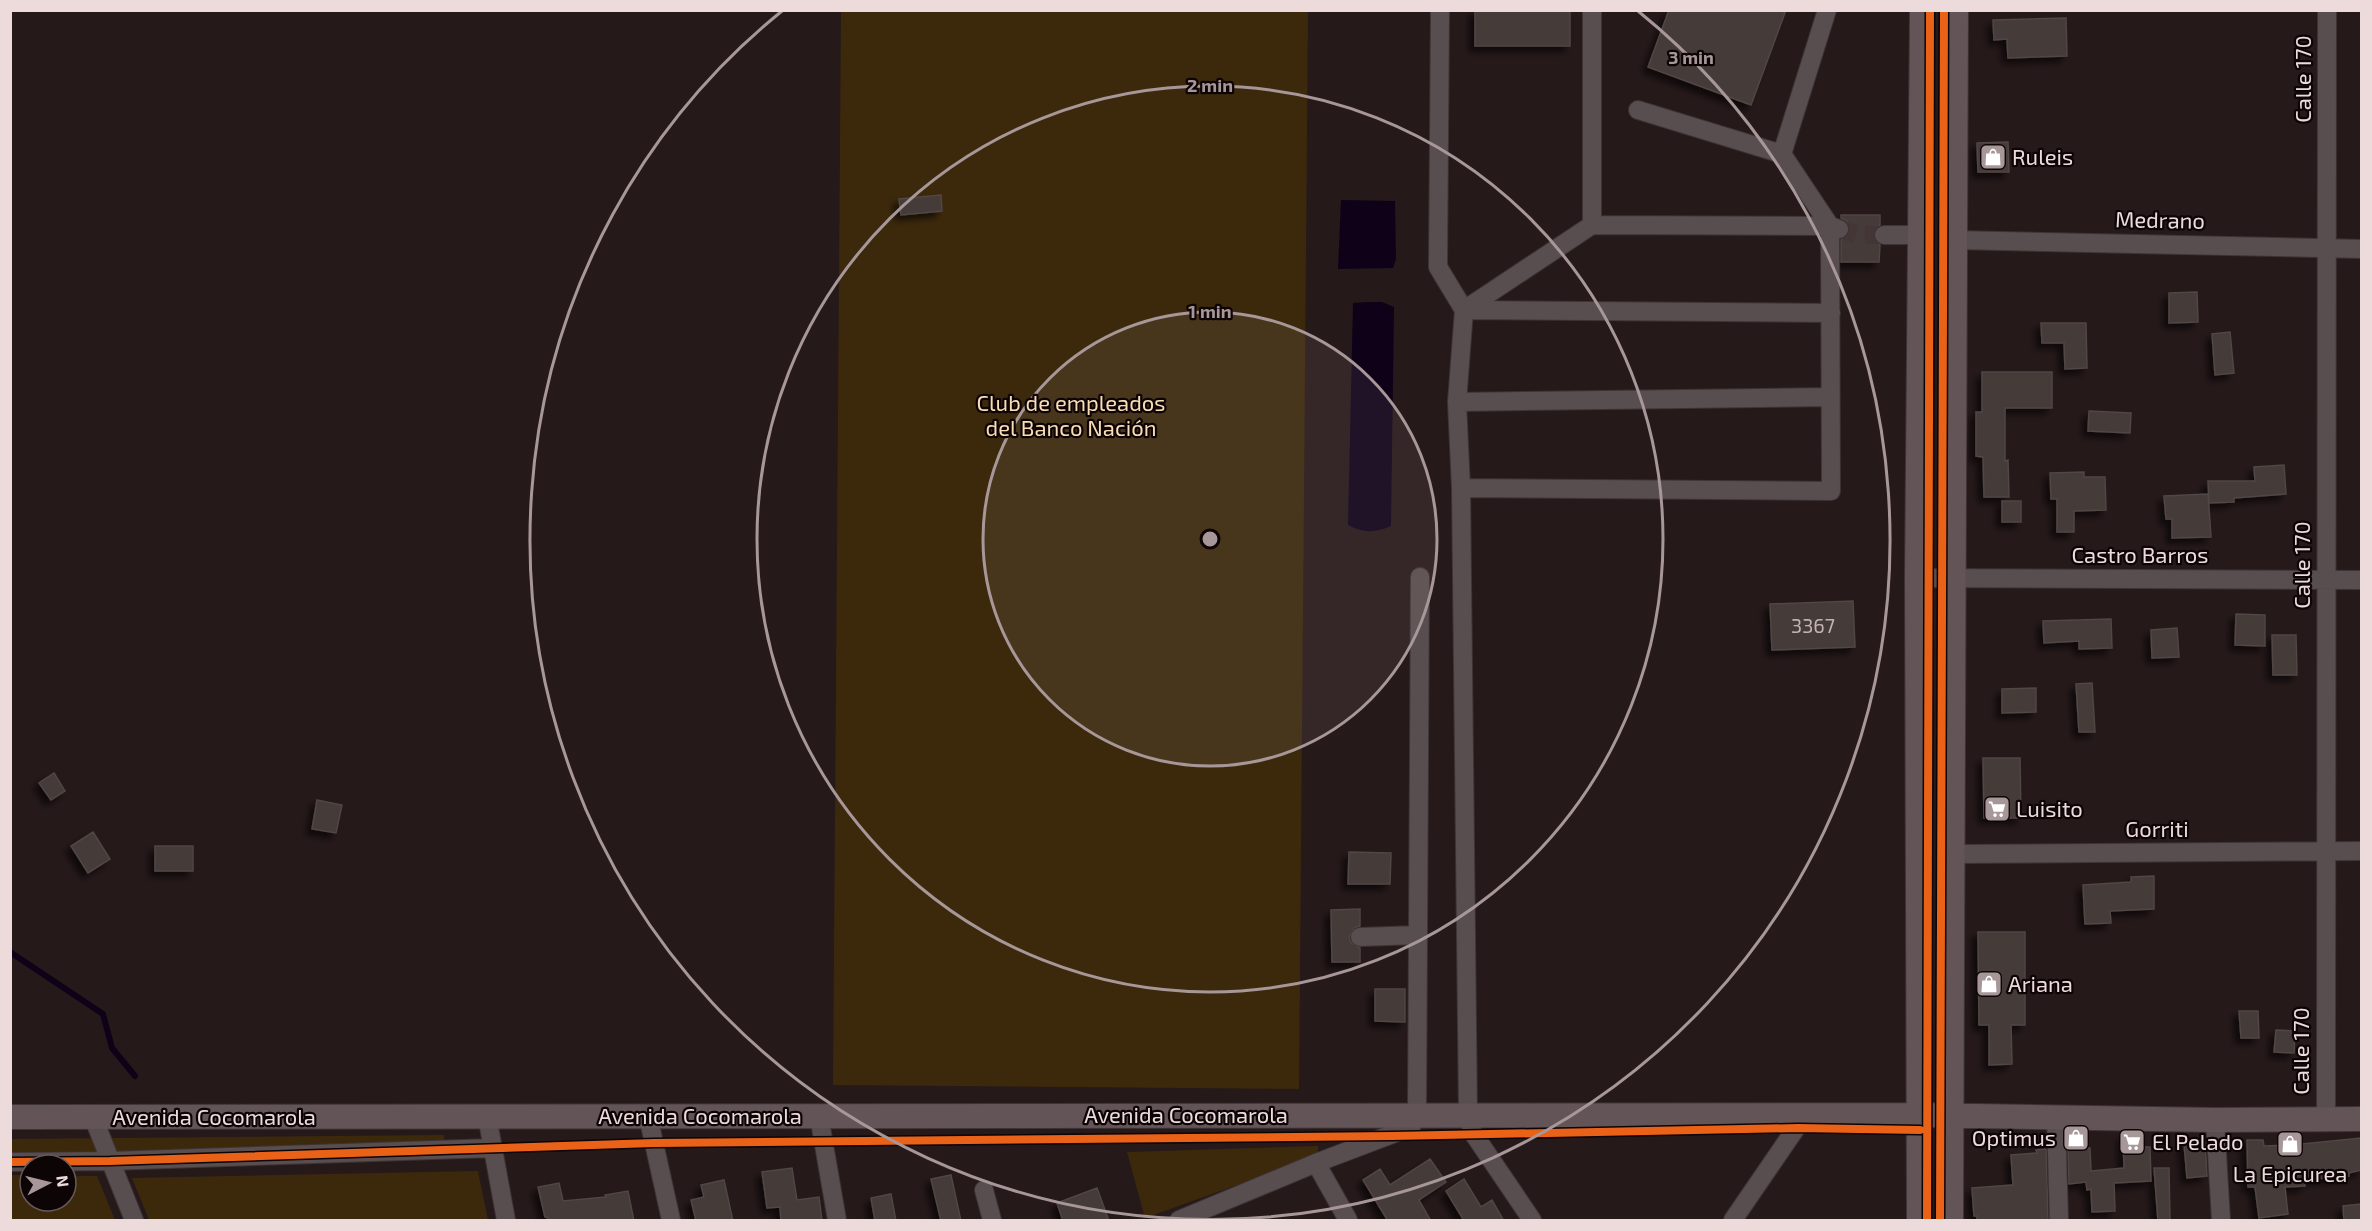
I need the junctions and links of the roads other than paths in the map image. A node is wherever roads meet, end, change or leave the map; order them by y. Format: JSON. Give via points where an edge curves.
{"nodes":[{"id":1,"x":1440,"y":10,"type":"edge"},
{"id":2,"x":1592,"y":10,"type":"edge"},
{"id":3,"x":1827,"y":10,"type":"edge"},
{"id":4,"x":1922,"y":10,"type":"edge"},
{"id":5,"x":1956,"y":10,"type":"edge"},
{"id":6,"x":2327,"y":10,"type":"edge"},
{"id":7,"x":1638,"y":110,"type":"dead end"},
{"id":8,"x":1782,"y":154,"type":"junction"},
{"id":9,"x":1592,"y":225,"type":"junction"},
{"id":10,"x":1835,"y":227,"type":"junction"},
{"id":11,"x":1884,"y":235,"type":"tunnel mouth"},
{"id":12,"x":1921,"y":235,"type":"junction"},
{"id":13,"x":1956,"y":240,"type":"junction"},
{"id":14,"x":2327,"y":248,"type":"junction"},
{"id":15,"x":2361,"y":249,"type":"edge"},
{"id":16,"x":1464,"y":310,"type":"junction"},
{"id":17,"x":1831,"y":313,"type":"junction"},
{"id":18,"x":1830,"y":397,"type":"junction"},
{"id":19,"x":1457,"y":402,"type":"junction"},
{"id":20,"x":1461,"y":488,"type":"junction"},
{"id":21,"x":1420,"y":577,"type":"dead end"},
{"id":22,"x":1954,"y":577,"type":"junction"},
{"id":23,"x":1917,"y":578,"type":"junction"},
{"id":24,"x":2327,"y":580,"type":"junction"},
{"id":25,"x":2361,"y":580,"type":"edge"},
{"id":26,"x":2325,"y":851,"type":"junction"},
{"id":27,"x":2361,"y":851,"type":"edge"},
{"id":28,"x":1954,"y":854,"type":"junction"},
{"id":29,"x":1418,"y":935,"type":"junction"},
{"id":30,"x":1360,"y":937,"type":"dead end"},
{"id":31,"x":1919,"y":1114,"type":"junction"},
{"id":32,"x":1417,"y":1115,"type":"junction"},
{"id":33,"x":1468,"y":1115,"type":"junction"},
{"id":34,"x":1806,"y":1115,"type":"junction"},
{"id":35,"x":487,"y":1116,"type":"junction"},
{"id":36,"x":648,"y":1116,"type":"junction"},
{"id":37,"x":819,"y":1116,"type":"junction"},
{"id":38,"x":10,"y":1117,"type":"edge"},
{"id":39,"x":93,"y":1117,"type":"junction"},
{"id":40,"x":1951,"y":1117,"type":"junction"},
{"id":41,"x":2056,"y":1118,"type":"junction"},
{"id":42,"x":2326,"y":1119,"type":"junction"},
{"id":43,"x":2361,"y":1119,"type":"edge"},
{"id":44,"x":2215,"y":1120,"type":"junction"},
{"id":45,"x":493,"y":1148,"type":"junction"},
{"id":46,"x":110,"y":1161,"type":"junction"},
{"id":47,"x":10,"y":1162,"type":"edge"},
{"id":48,"x":1316,"y":1163,"type":"junction"},
{"id":49,"x":984,"y":1190,"type":"dead end"},
{"id":50,"x":134,"y":1221,"type":"edge"},
{"id":51,"x":506,"y":1221,"type":"edge"},
{"id":52,"x":670,"y":1221,"type":"edge"},
{"id":53,"x":837,"y":1221,"type":"edge"},
{"id":54,"x":993,"y":1221,"type":"edge"},
{"id":55,"x":1179,"y":1221,"type":"edge"},
{"id":56,"x":1348,"y":1221,"type":"edge"},
{"id":57,"x":1532,"y":1221,"type":"edge"},
{"id":58,"x":1733,"y":1221,"type":"edge"},
{"id":59,"x":1919,"y":1221,"type":"edge"},
{"id":60,"x":1951,"y":1221,"type":"edge"},
{"id":61,"x":2059,"y":1221,"type":"edge"},
{"id":62,"x":2221,"y":1221,"type":"edge"}],
"edges":[{"from":1,"to":16,"type":"street","via":[[1438,267]]},
{"from":2,"to":9,"type":"street"},
{"from":3,"to":8,"type":"street"},
{"from":4,"to":12,"type":"main road"},
{"from":5,"to":13,"type":"main road"},
{"from":6,"to":14,"type":"street","name":"Calle 170"},
{"from":7,"to":8,"type":"street"},
{"from":8,"to":10,"type":"street"},
{"from":9,"to":10,"type":"street"},
{"from":9,"to":16,"type":"street"},
{"from":10,"to":17,"type":"street"},
{"from":11,"to":12,"type":"street"},
{"from":12,"to":23,"type":"main road"},
{"from":13,"to":14,"type":"street","name":"Medrano"},
{"from":13,"to":22,"type":"main road"},
{"from":14,"to":15,"type":"street","name":"Medrano"},
{"from":14,"to":24,"type":"street","name":"Calle 170"},
{"from":16,"to":17,"type":"street"},
{"from":16,"to":19,"type":"street"},
{"from":17,"to":18,"type":"street"},
{"from":18,"to":19,"type":"street"},
{"from":18,"to":20,"type":"street","via":[[1831,491]]},
{"from":19,"to":20,"type":"street"},
{"from":20,"to":33,"type":"street"},
{"from":21,"to":29,"type":"street"},
{"from":22,"to":23,"type":"street","name":"Castro Barros"},
{"from":22,"to":24,"type":"street","name":"Castro Barros"},
{"from":22,"to":28,"type":"main road"},
{"from":23,"to":31,"type":"main road"},
{"from":24,"to":25,"type":"street","name":"Castro Barros"},
{"from":24,"to":26,"type":"street","name":"Calle 170"},
{"from":26,"to":27,"type":"street","name":"Gorriti"},
{"from":26,"to":28,"type":"street","name":"Gorriti"},
{"from":26,"to":42,"type":"street","name":"Calle 170"},
{"from":28,"to":40,"type":"main road"},
{"from":29,"to":30,"type":"street"},
{"from":29,"to":32,"type":"street"},
{"from":31,"to":34,"type":"main road","name":"Avenida Cocomarola"},
{"from":31,"to":40,"type":"main road","name":"Avenida Cocomarola"},
{"from":31,"to":59,"type":"main road"},
{"from":32,"to":33,"type":"main road","name":"Avenida Cocomarola"},
{"from":32,"to":37,"type":"main road","name":"Avenida Cocomarola"},
{"from":32,"to":48,"type":"street","via":[[1411,1127]]},
{"from":33,"to":34,"type":"main road","name":"Avenida Cocomarola"},
{"from":33,"to":57,"type":"street","via":[[1473,1134]]},
{"from":34,"to":58,"type":"street"},
{"from":35,"to":36,"type":"main road","name":"Avenida Cocomarola"},
{"from":35,"to":39,"type":"main road","name":"Avenida Cocomarola"},
{"from":35,"to":45,"type":"street"},
{"from":36,"to":37,"type":"main road","name":"Avenida Cocomarola"},
{"from":36,"to":52,"type":"street"},
{"from":37,"to":53,"type":"street"},
{"from":38,"to":39,"type":"main road","name":"Avenida Cocomarola"},
{"from":39,"to":46,"type":"street"},
{"from":40,"to":41,"type":"main road","name":"Avenida Cocomarola"},
{"from":40,"to":60,"type":"main road"},
{"from":41,"to":44,"type":"main road","name":"Avenida Cocomarola"},
{"from":41,"to":61,"type":"street"},
{"from":42,"to":43,"type":"main road","name":"Avenida Cocomarola"},
{"from":42,"to":44,"type":"main road","name":"Avenida Cocomarola"},
{"from":44,"to":62,"type":"street"},
{"from":45,"to":46,"type":"street"},
{"from":45,"to":51,"type":"street"},
{"from":46,"to":47,"type":"street"},
{"from":46,"to":50,"type":"street"},
{"from":48,"to":55,"type":"street"},
{"from":48,"to":56,"type":"street"},
{"from":49,"to":54,"type":"street"}]}
